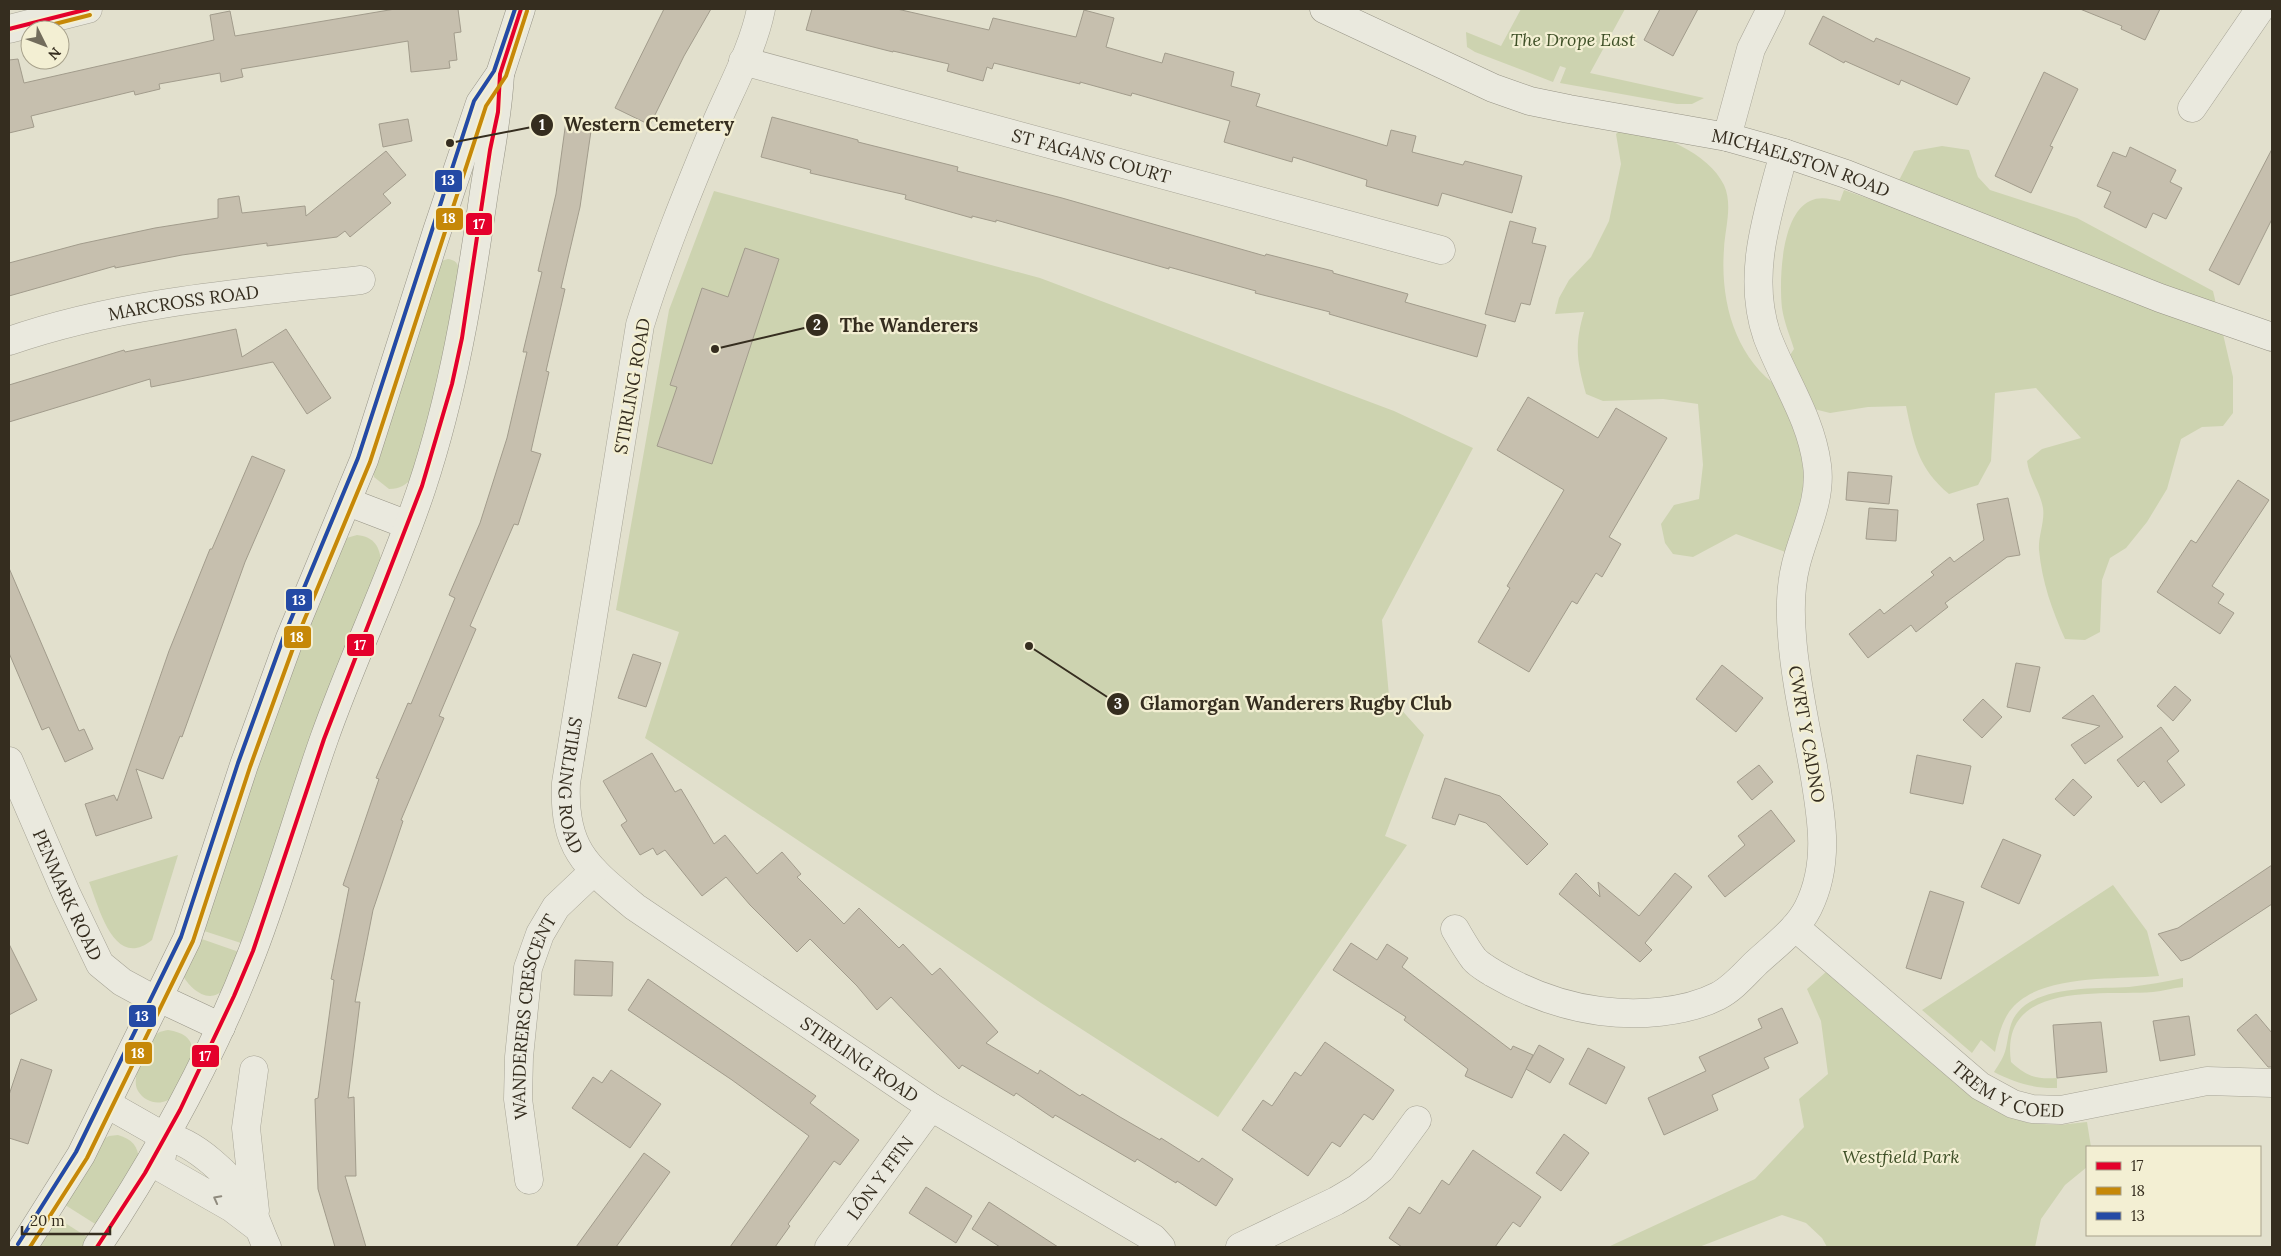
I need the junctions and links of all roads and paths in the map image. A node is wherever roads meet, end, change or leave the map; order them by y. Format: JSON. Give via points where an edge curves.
{"nodes":[{"id":1,"x":88,"y":9,"type":"edge"},
{"id":2,"x":522,"y":9,"type":"edge"},
{"id":3,"x":761,"y":9,"type":"edge"},
{"id":4,"x":1324,"y":9,"type":"edge"},
{"id":5,"x":1771,"y":9,"type":"edge"},
{"id":6,"x":2260,"y":9,"type":"edge"},
{"id":7,"x":9,"y":29,"type":"edge"},
{"id":8,"x":743,"y":61,"type":"junction"},
{"id":9,"x":500,"y":74,"type":"junction"},
{"id":10,"x":2192,"y":108,"type":"dead end"},
{"id":11,"x":1727,"y":137,"type":"junction"},
{"id":12,"x":1784,"y":154,"type":"junction"},
{"id":13,"x":1441,"y":250,"type":"dead end"},
{"id":14,"x":361,"y":280,"type":"dead end"},
{"id":15,"x":2272,"y":337,"type":"edge"},
{"id":16,"x":9,"y":341,"type":"edge"},
{"id":17,"x":348,"y":502,"type":"junction"},
{"id":18,"x":408,"y":525,"type":"junction"},
{"id":19,"x":9,"y":761,"type":"edge"},
{"id":20,"x":594,"y":871,"type":"junction"},
{"id":21,"x":1795,"y":927,"type":"junction"},
{"id":22,"x":1455,"y":929,"type":"dead end"},
{"id":23,"x":158,"y":998,"type":"junction"},
{"id":24,"x":220,"y":1027,"type":"junction"},
{"id":25,"x":254,"y":1070,"type":"dead end"},
{"id":26,"x":2272,"y":1083,"type":"edge"},
{"id":27,"x":107,"y":1104,"type":"junction"},
{"id":28,"x":931,"y":1107,"type":"junction"},
{"id":29,"x":1417,"y":1120,"type":"dead end"},
{"id":30,"x":165,"y":1137,"type":"junction"},
{"id":31,"x":529,"y":1180,"type":"dead end"},
{"id":32,"x":262,"y":1237,"type":"edge"},
{"id":33,"x":24,"y":1247,"type":"edge"},
{"id":34,"x":97,"y":1247,"type":"edge"},
{"id":35,"x":829,"y":1247,"type":"edge"},
{"id":36,"x":1161,"y":1247,"type":"edge"},
{"id":37,"x":1240,"y":1247,"type":"edge"}],
"edges":[{"from":1,"to":7,"type":"street"},
{"from":2,"to":9,"type":"street"},
{"from":3,"to":8,"type":"street","name":"STIRLING ROAD"},
{"from":4,"to":11,"type":"street","name":"MICHAELSTON ROAD","via":[[1492,88],[1530,101]]},
{"from":5,"to":11,"type":"street","via":[[1751,49]]},
{"from":6,"to":10,"type":"street"},
{"from":8,"to":13,"type":"street","name":"ST FAGANS COURT"},
{"from":8,"to":20,"type":"street","name":"STIRLING ROAD","via":[[674,229],[640,325],[566,783],[565,808],[570,834]]},
{"from":9,"to":17,"type":"street","via":[[480,103]]},
{"from":9,"to":18,"type":"street","via":[[498,112],[462,338],[436,441]]},
{"from":11,"to":12,"type":"street","name":"MICHAELSTON ROAD"},
{"from":12,"to":15,"type":"street","name":"MICHAELSTON ROAD","via":[[1846,174],[2160,298]]},
{"from":12,"to":21,"type":"street","name":"CWRT Y CADNO","via":[[1762,240],[1758,288],[1760,311],[1768,338],[1804,417],[1818,466],[1813,507],[1792,582],[1791,610],[1795,662],[1822,821],[1824,853],[1814,893]]},
{"from":14,"to":16,"type":"street","name":"MARCROSS ROAD","via":[[165,303],[40,330]]},
{"from":17,"to":18,"type":"street"},
{"from":17,"to":23,"type":"street","via":[[274,682],[187,939]]},
{"from":18,"to":24,"type":"street","via":[[338,702],[253,951]]},
{"from":19,"to":23,"type":"street","name":"PENMARK ROAD","via":[[94,954],[108,972],[122,982]]},
{"from":20,"to":28,"type":"street","name":"STIRLING ROAD","via":[[635,906]]},
{"from":20,"to":31,"type":"street","name":"WANDERERS CRESCENT","via":[[556,907],[540,934],[528,968],[518,1100]]},
{"from":21,"to":22,"type":"street","name":"CWRT Y CADNO","via":[[1720,995],[1694,1005],[1634,1012],[1578,1008],[1512,984],[1476,962]]},
{"from":21,"to":26,"type":"street","name":"TREM Y COED","via":[[1980,1086],[2013,1104],[2032,1109],[2061,1110],[2207,1081]]},
{"from":23,"to":24,"type":"street","name":"PENMARK ROAD"},
{"from":23,"to":27,"type":"street"},
{"from":24,"to":30,"type":"street"},
{"from":25,"to":32,"type":"street","via":[[246,1128]]},
{"from":27,"to":30,"type":"street"},
{"from":27,"to":33,"type":"street","via":[[64,1184]]},
{"from":28,"to":35,"type":"street","name":"LÔN Y FFIN"},
{"from":28,"to":36,"type":"street","name":"STIRLING ROAD","via":[[1153,1238]]},
{"from":29,"to":37,"type":"street","via":[[1381,1169],[1358,1188]]},
{"from":30,"to":32,"type":"street","via":[[176,1138],[219,1168],[249,1204]]},
{"from":30,"to":34,"type":"street"}]}
